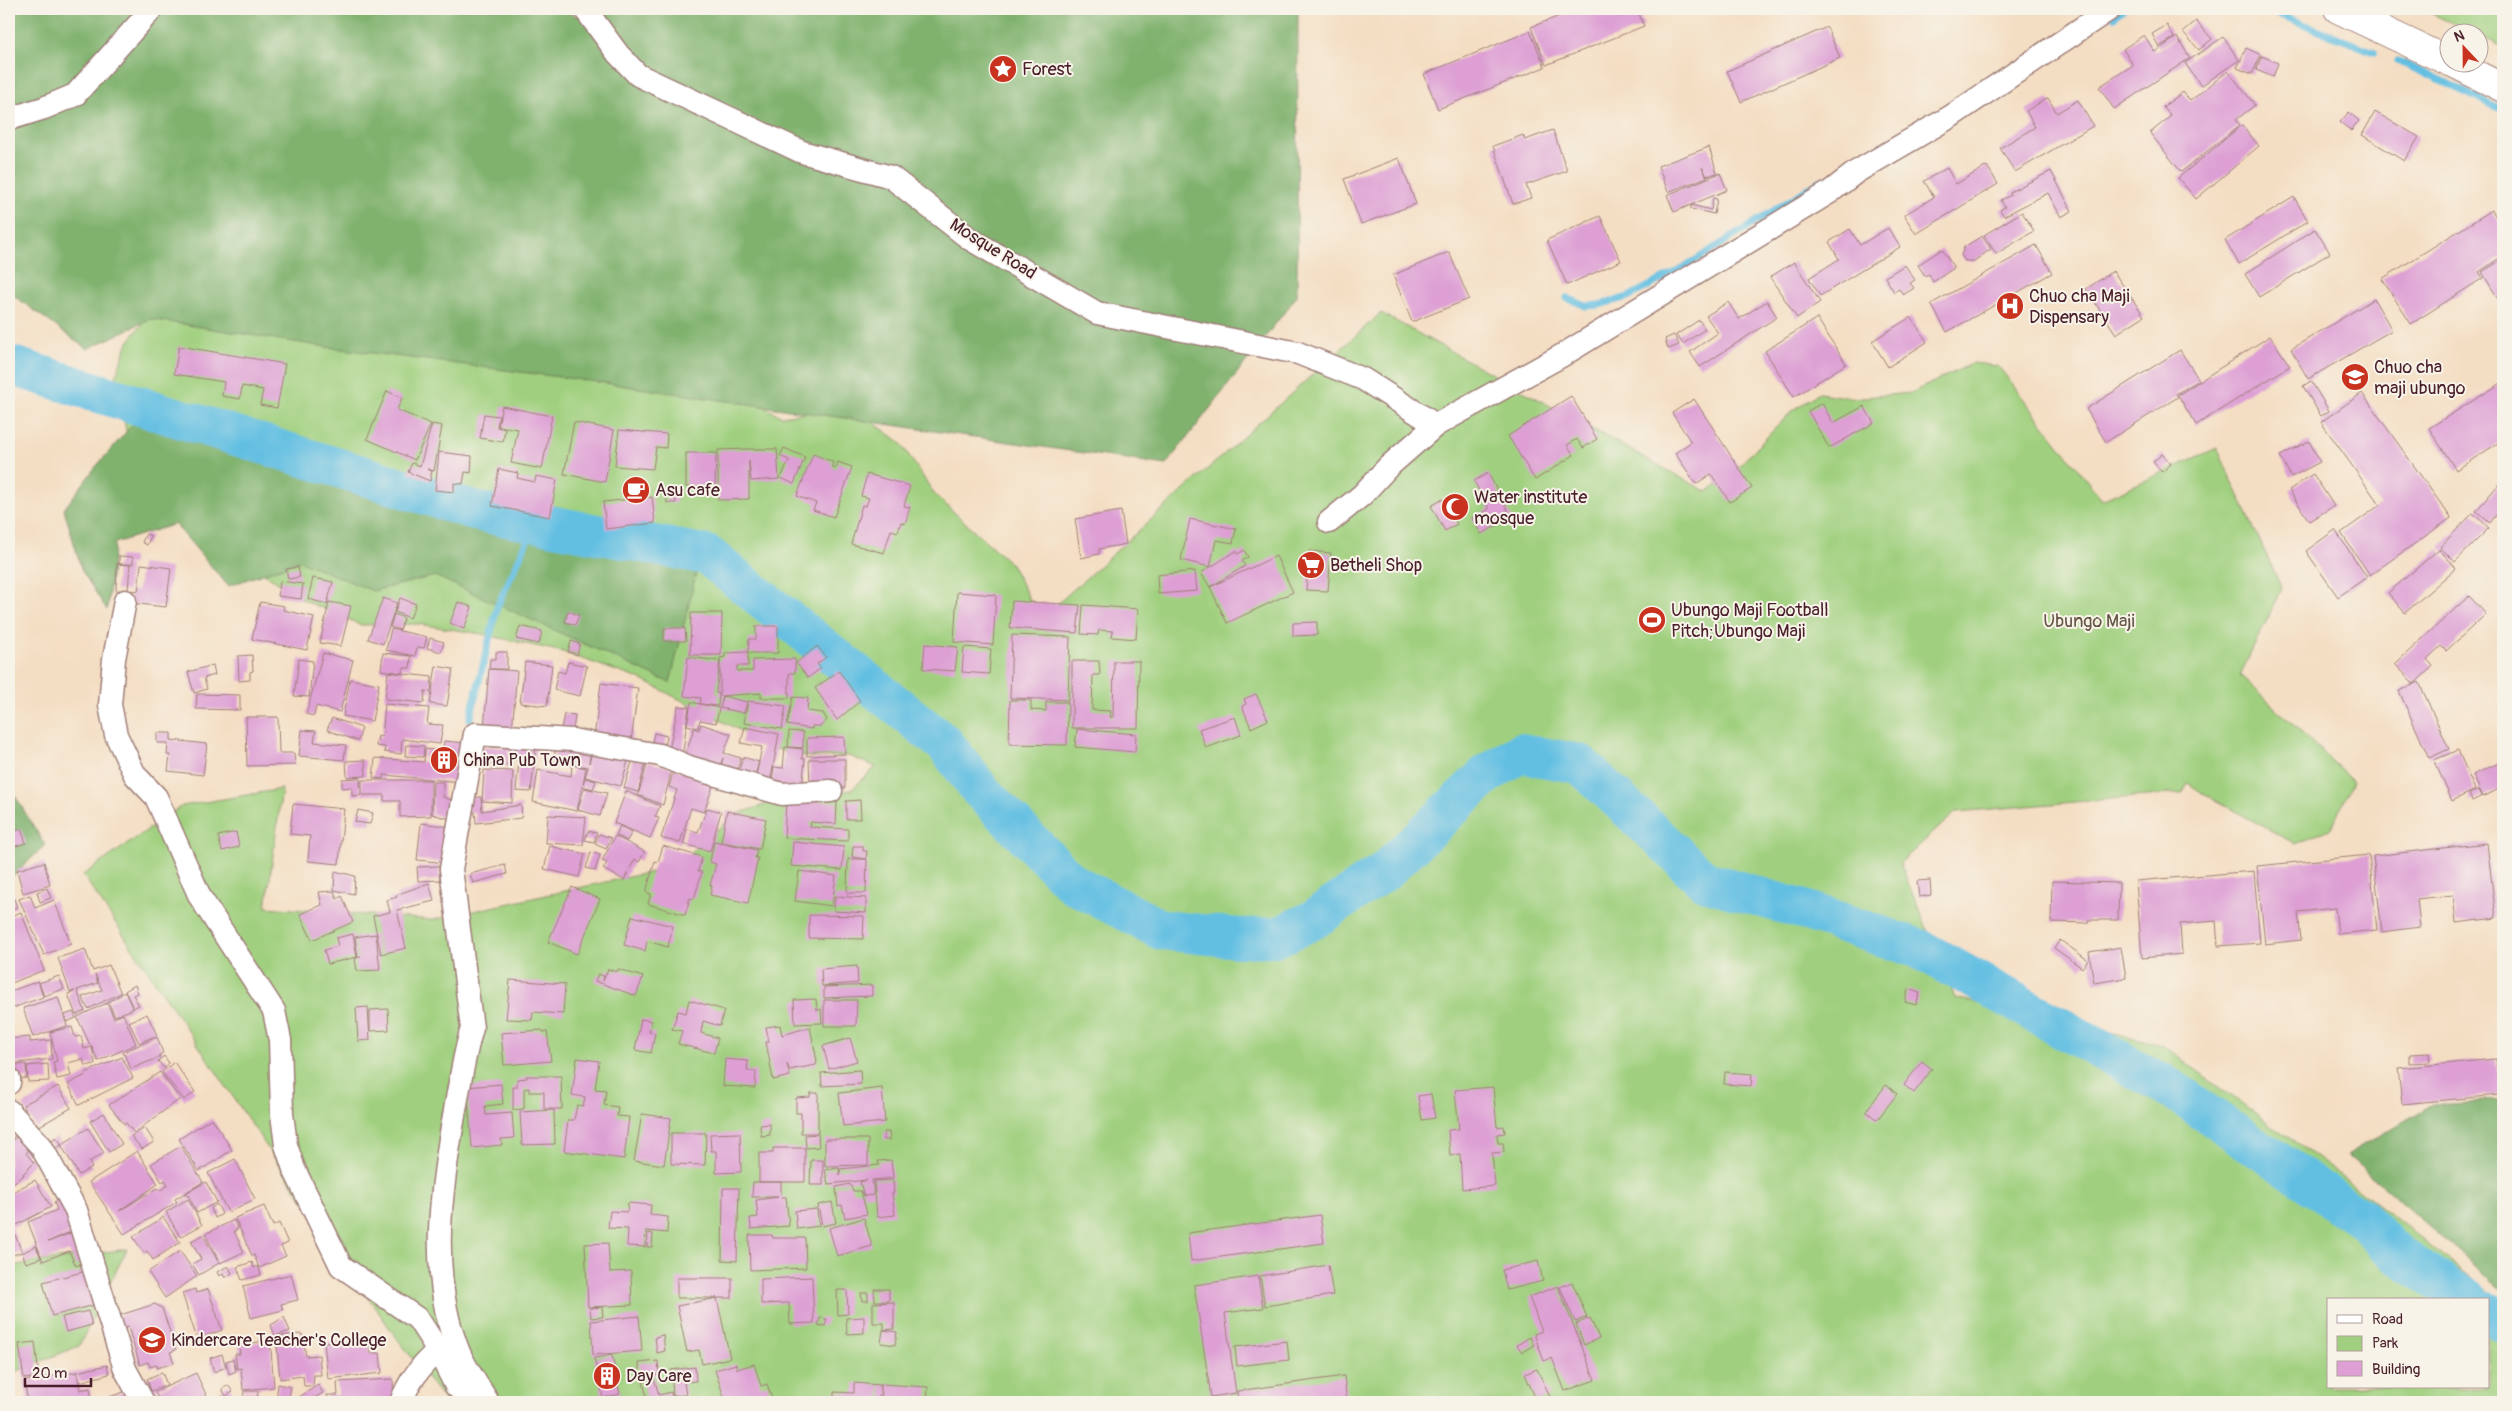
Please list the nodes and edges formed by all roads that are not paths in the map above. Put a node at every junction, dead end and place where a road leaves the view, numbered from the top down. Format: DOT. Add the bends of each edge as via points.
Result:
graph roads {
  1 [pos="152,9"];
  2 [pos="585,9"];
  3 [pos="2110,9"];
  4 [pos="2338,9"];
  5 [pos="2440,57"];
  6 [pos="2470,72"];
  7 [pos="2503,88"];
  8 [pos="9,119"];
  9 [pos="1436,425"];
  10 [pos="1330,522"];
  11 [pos="125,601"];
  12 [pos="831,791"];
  13 [pos="9,1111"];
  14 [pos="438,1350"];
  15 [pos="144,1402"];
  16 [pos="401,1402"];
  17 [pos="474,1402"];
  18 [pos="488,1402"];
  1 -- 8 [label="street" via="75,95"];
  2 -- 9 [label="street, Mosque Road" via="638,76 802,152 891,177 970,239 1097,313 1298,353 1362,379"];
  3 -- 9 [label="street" via="1950,117 1856,172 1830,192 1584,343"];
  4 -- 5 [label="street"];
  6 -- 7 [label="street"];
  9 -- 10 [label="street"];
  11 -- 14 [label="street" via="114,659 110,705 116,735 135,775 156,797 200,898 274,1011 280,1040 282,1114 286,1145 294,1168 341,1266 418,1319"];
  12 -- 18 [label="street" via="782,794 660,756 572,740 475,734 452,869 472,1028 447,1151 440,1228 447,1307 458,1350"];
  13 -- 15 [label="street" via="42,1146 76,1210 125,1368"];
  14 -- 16 [label="street" via="408,1384"];
  14 -- 17 [label="street" via="456,1386"];
}
